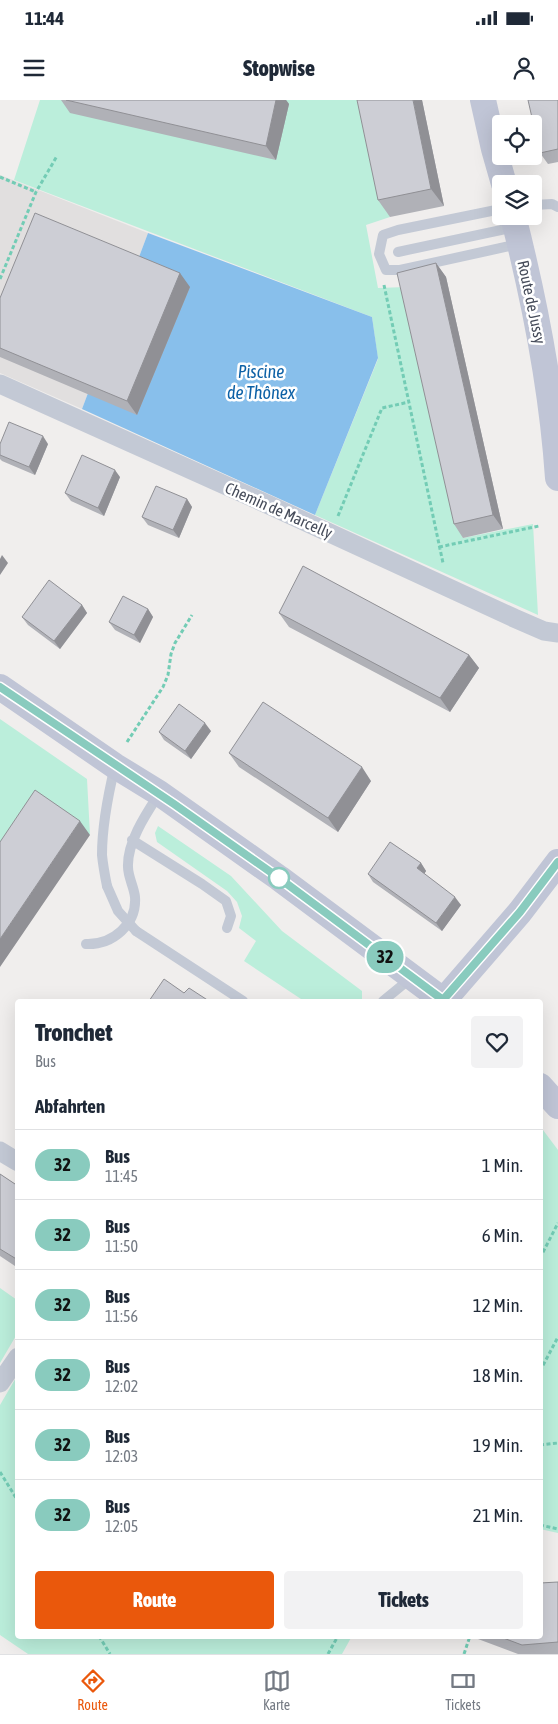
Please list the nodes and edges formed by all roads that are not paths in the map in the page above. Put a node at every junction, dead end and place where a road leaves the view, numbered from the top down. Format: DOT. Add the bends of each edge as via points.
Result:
graph roads {
  1 [pos="483,100"];
  2 [pos="502,175"];
  3 [pos="542,205"];
  4 [pos="558,208"];
  5 [pos="512,224"];
  6 [pos="508,225"];
  7 [pos="512,225"];
  8 [pos="398,252"];
  9 [pos="0,384"];
  10 [pos="558,478"];
  11 [pos="547,635"];
  12 [pos="0,687"];
  13 [pos="115,766"];
  14 [pos="159,793"];
  15 [pos="132,840"];
  16 [pos="558,862"];
  17 [pos="227,928"];
  18 [pos="86,944"];
  19 [pos="411,977"];
  20 [pos="240,999"];
  21 [pos="385,999"];
  22 [pos="440,999"];
  23 [pos="445,999"];
  24 [pos="543,1089"];
  25 [pos="558,1106"];
  26 [pos="0,1151"];
  27 [pos="15,1160"];
  28 [pos="15,1361"];
  29 [pos="0,1383"];
  1 -- 2 [label="main road"];
  3 -- 4 [label="lane" via="552,204"];
  5 -- 5 [label="lane" via="400,270 386,270 379,254 383,235 398,230"];
  6 -- 8 [label="lane"];
  7 -- 10 [label="main road, Route de Jussy" via="533,299 553,417"];
  9 -- 11 [label="street, Chemin de Marcelly" via="331,533"];
  12 -- 13 [label="main road"];
  13 -- 14 [label="main road"];
  13 -- 20 [label="lane, bridge" via="102,856 107,886 118,911 136,931"];
  14 -- 15 [label="lane"];
  14 -- 19 [label="main road"];
  15 -- 17 [label="lane" via="226,902 231,916"];
  15 -- 18 [label="lane" via="128,867 135,912 126,926 112,938"];
  16 -- 23 [label="main road" via="520,912"];
  19 -- 21 [label="lane"];
  19 -- 22 [label="main road"];
  24 -- 25 [label="main road"];
  26 -- 27 [label="street"];
  28 -- 29 [label="street"];
}
